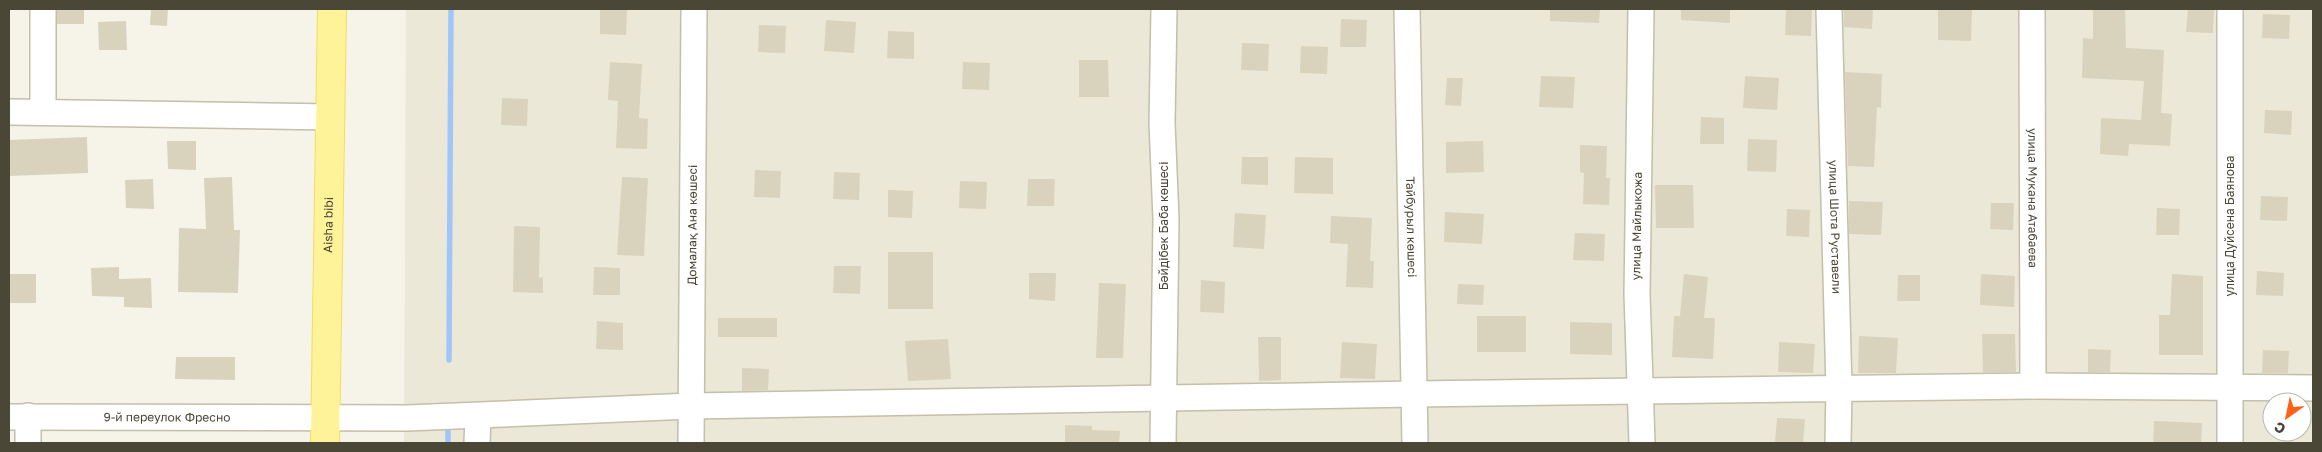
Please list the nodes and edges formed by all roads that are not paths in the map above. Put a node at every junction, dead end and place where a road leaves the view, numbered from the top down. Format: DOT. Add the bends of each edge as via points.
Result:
graph roads {
  1 [pos="43,9"];
  2 [pos="332,9"];
  3 [pos="694,9"];
  4 [pos="1164,9"];
  5 [pos="1407,9"];
  6 [pos="1641,9"];
  7 [pos="1829,9"];
  8 [pos="2032,9"];
  9 [pos="2230,9"];
  10 [pos="9,112"];
  11 [pos="44,112"];
  12 [pos="331,117"];
  13 [pos="2033,386"];
  14 [pos="2230,388"];
  15 [pos="2313,388"];
  16 [pos="1839,389"];
  17 [pos="1642,391"];
  18 [pos="1415,394"];
  19 [pos="1163,398"];
  20 [pos="691,406"];
  21 [pos="471,416"];
  22 [pos="18,417"];
  23 [pos="325,430"];
  24 [pos="28,443"];
  25 [pos="477,443"];
  26 [pos="691,443"];
  27 [pos="1163,443"];
  28 [pos="1415,443"];
  29 [pos="1642,443"];
  30 [pos="1838,443"];
  31 [pos="2230,443"];
  1 -- 11 [label="street"];
  2 -- 12 [label="main road, Aisha bibi"];
  3 -- 20 [label="street, Домалақ Ана көшесі"];
  4 -- 19 [label="street, Бәйдібек Баба көшесі" via="1162,123 1166,219"];
  5 -- 18 [label="street, Тайбурыл көшесі"];
  6 -- 17 [label="street, улица Майлыкожа" via="1636,294"];
  7 -- 16 [label="street, улица Шота Руставели"];
  8 -- 13 [label="street, улица Мукана Атабаева"];
  9 -- 14 [label="street, улица Дуйсена Баянова"];
  10 -- 11 [label="street"];
  11 -- 12 [label="street"];
  12 -- 23 [label="main road, Aisha bibi"];
  13 -- 14 [label="street, 9-й переулок Фресно"];
  13 -- 16 [label="street, 9-й переулок Фресно"];
  14 -- 15 [label="street, 9-й переулок Фресно"];
  14 -- 31 [label="street, улица Дуйсена Баянова"];
  16 -- 17 [label="street, 9-й переулок Фресно"];
  16 -- 30 [label="street, улица Шота Руставели"];
  17 -- 18 [label="street, 9-й переулок Фресно"];
  17 -- 29 [label="street, улица Майлыкожа"];
  18 -- 19 [label="street, 9-й переулок Фресно"];
  18 -- 28 [label="street, Тайбурыл көшесі"];
  19 -- 20 [label="street, 9-й переулок Фресно"];
  19 -- 27 [label="street, Бәйдібек Баба көшесі"];
  20 -- 21 [label="street, 9-й переулок Фресно"];
  20 -- 26 [label="street, Домалақ Ана көшесі"];
  21 -- 23 [label="street, 9-й переулок Фресно" via="408,418"];
  21 -- 25 [label="street"];
  22 -- 23 [label="street, 9-й переулок Фресно"];
  22 -- 24 [label="street"];
}
